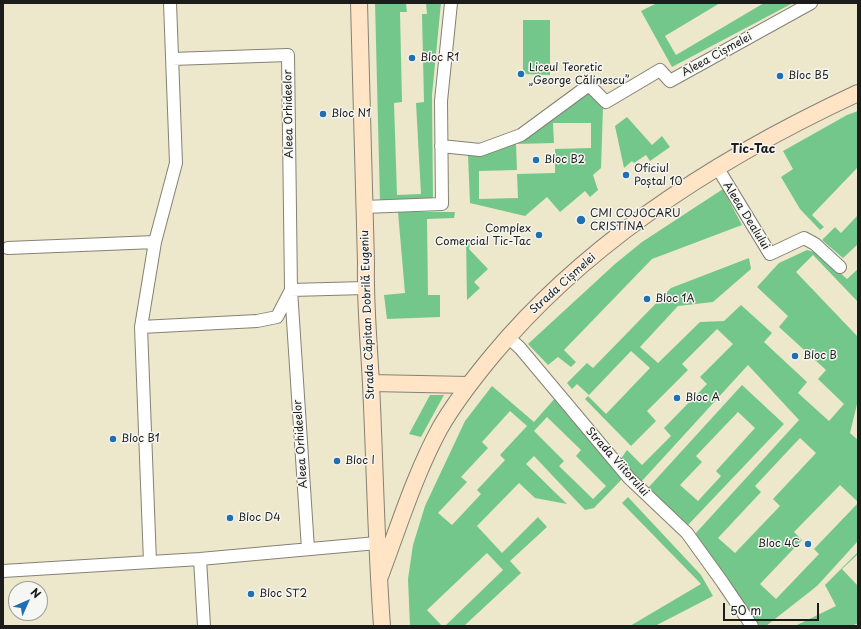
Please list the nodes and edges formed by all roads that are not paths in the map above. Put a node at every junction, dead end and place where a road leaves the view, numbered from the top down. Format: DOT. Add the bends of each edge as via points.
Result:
graph roads {
  1 [pos="170,3"];
  2 [pos="359,3"];
  3 [pos="451,3"];
  4 [pos="811,3"];
  5 [pos="172,59"];
  6 [pos="858,93"];
  7 [pos="440,146"];
  8 [pos="717,167"];
  9 [pos="364,207"];
  10 [pos="155,242"];
  11 [pos="8,248"];
  12 [pos="840,267"];
  13 [pos="365,288"];
  14 [pos="291,290"];
  15 [pos="140,327"];
  16 [pos="508,337"];
  17 [pos="371,383"];
  18 [pos="469,385"];
  19 [pos="377,544"];
  20 [pos="308,549"];
  21 [pos="200,559"];
  22 [pos="150,562"];
  23 [pos="3,571"];
  24 [pos="379,579"];
  25 [pos="204,626"];
  26 [pos="382,626"];
  27 [pos="752,626"];
  1 -- 5 [label="street"];
  2 -- 9 [label="street, Strada Căpitan Dobrilă Eugeniu"];
  3 -- 7 [label="street" via="441,101"];
  4 -- 7 [label="street, Aleea Cișmelei" via="670,81 660,70 606,102 589,85 521,135 480,150"];
  5 -- 10 [label="street" via="176,162"];
  5 -- 14 [label="street, Aleea Orhideelor" via="288,54"];
  6 -- 8 [label="street, Strada Cișmelei" via="825,108"];
  7 -- 9 [label="street" via="442,204"];
  8 -- 12 [label="street, Aleea Dealului" via="770,254 804,238 815,244"];
  8 -- 16 [label="street, Strada Cișmelei" via="631,226 541,302"];
  9 -- 13 [label="street, Strada Căpitan Dobrilă Eugeniu"];
  10 -- 11 [label="street"];
  10 -- 15 [label="street"];
  13 -- 14 [label="street"];
  13 -- 17 [label="street, Strada Căpitan Dobrilă Eugeniu"];
  14 -- 15 [label="street, Aleea Orhideelor" via="277,317 257,321"];
  14 -- 20 [label="street, Aleea Orhideelor"];
  15 -- 22 [label="street"];
  16 -- 18 [label="street, Strada Cișmelei"];
  16 -- 27 [label="street, Strada Viitorului" via="629,478 687,533"];
  17 -- 18 [label="street"];
  17 -- 19 [label="street, Strada Căpitan Dobrilă Eugeniu"];
  18 -- 24 [label="street, Strada Cișmelei" via="441,428 425,459"];
  19 -- 20 [label="street"];
  19 -- 24 [label="street, Strada Căpitan Dobrilă Eugeniu"];
  20 -- 21 [label="street"];
  21 -- 22 [label="street"];
  21 -- 25 [label="street"];
  22 -- 23 [label="street"];
  24 -- 26 [label="street, Strada Căpitan Dobrilă Eugeniu"];
}
